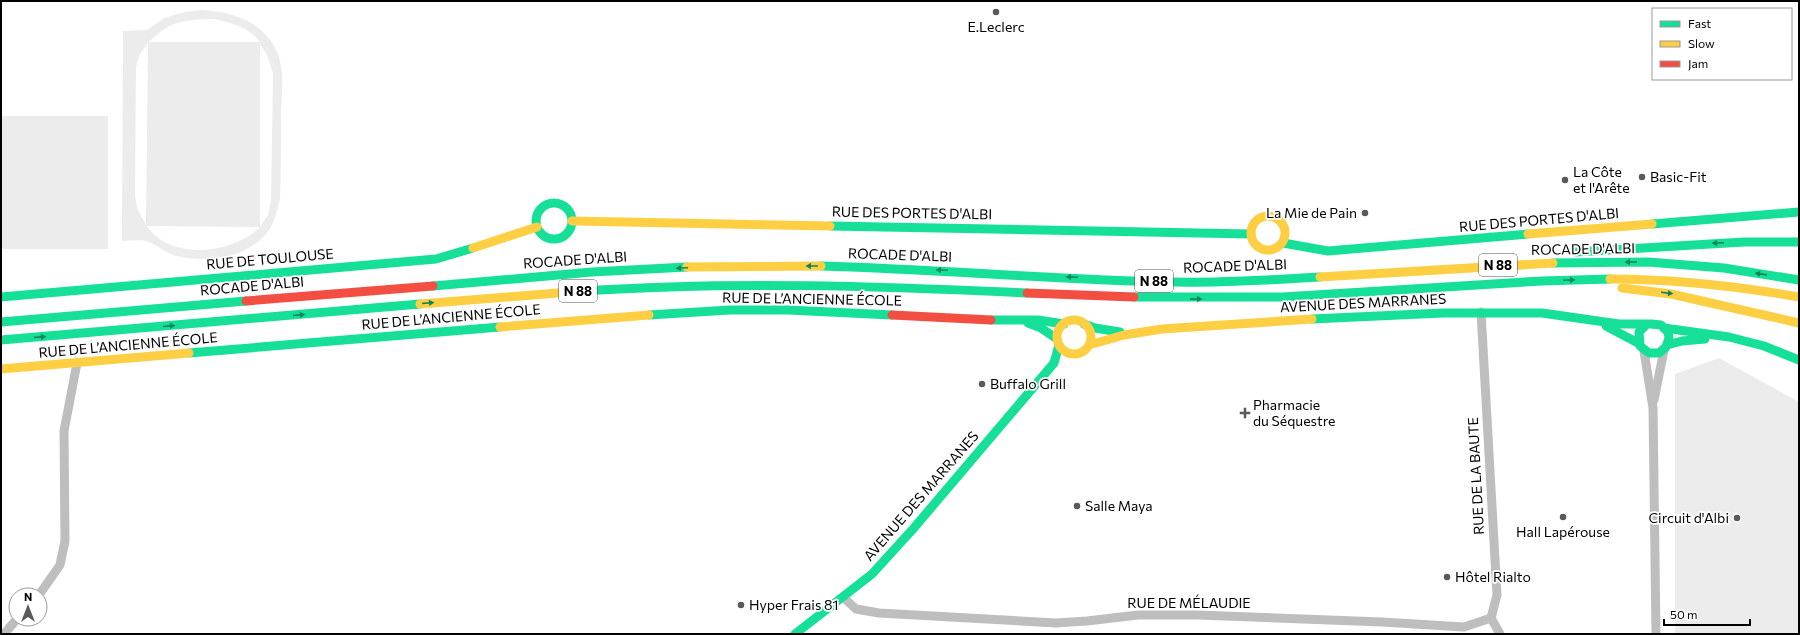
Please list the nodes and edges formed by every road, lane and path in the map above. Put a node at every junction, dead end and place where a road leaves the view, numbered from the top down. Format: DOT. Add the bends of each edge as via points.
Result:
graph roads {
  1 [pos="1799,212"];
  2 [pos="572,221"];
  3 [pos="538,227"];
  4 [pos="1251,234"];
  5 [pos="1799,242"];
  6 [pos="1283,243"];
  7 [pos="1569,252"];
  8 [pos="1537,254"];
  9 [pos="1799,280"];
  10 [pos="1196,282"];
  11 [pos="1474,284"];
  12 [pos="1,297"];
  13 [pos="1799,297"];
  14 [pos="1481,312"];
  15 [pos="1024,321"];
  16 [pos="1,322"];
  17 [pos="1599,322"];
  18 [pos="1799,323"];
  19 [pos="1064,324"];
  20 [pos="1084,324"];
  21 [pos="1647,324"];
  22 [pos="1664,328"];
  23 [pos="1128,333"];
  24 [pos="1729,337"];
  25 [pos="1,340"];
  26 [pos="1058,342"];
  27 [pos="1089,345"];
  28 [pos="1641,347"];
  29 [pos="1665,348"];
  30 [pos="1072,354"];
  31 [pos="1799,360"];
  32 [pos="77,363"];
  33 [pos="1054,363"];
  34 [pos="1,369"];
  35 [pos="1653,408"];
  36 [pos="45,587"];
  37 [pos="843,596"];
  38 [pos="1491,618"];
  39 [pos="795,634"];
  40 [pos="1500,634"];
  41 [pos="1656,634"];
  1 -- 6 [label="main road, RUE DES PORTES D'ALBI" via="1328,251"];
  2 -- 3 [label="main road" via="569,232 558,239 541,234"];
  2 -- 3 [label="main road" via="572,216 566,208 552,204 539,212"];
  2 -- 4 [label="main road, RUE DES PORTES D'ALBI"];
  3 -- 12 [label="main road, RUE DE TOULOUSE" via="436,259"];
  4 -- 6 [label="main road" via="1254,244 1263,250 1274,250"];
  4 -- 6 [label="main road" via="1254,223 1263,217 1273,217 1285,227"];
  5 -- 7 [label="main road, one-way" via="1744,242"];
  8 -- 10 [label="main road"];
  9 -- 10 [label="main road, ROCADE D'ALBI / N 88, one-way" via="1702,266 1652,262 1590,262"];
  10 -- 16 [label="main road, ROCADE D'ALBI / N 88, one-way" via="874,268 739,266 641,269"];
  11 -- 13 [label="main road, N 88, one-way" via="1645,279 1698,282"];
  11 -- 18 [label="main road, one-way" via="1570,289 1621,288 1671,294"];
  25 -- 11 [label="main road, N 88, one-way" via="654,287 837,284 1157,299 1252,298"];
  14 -- 17 [label="main road, AVENUE DES MARRANES" via="1558,314"];
  14 -- 23 [label="main road, AVENUE DES MARRANES" via="1374,315"];
  14 -- 38 [label="street, RUE DE LA BAUTE" via="1497,595"];
  15 -- 19 [label="main road, RUE DE L’ANCIENNE ÉCOLE" via="1038,320"];
  15 -- 26 [label="main road" via="1041,328"];
  15 -- 32 [label="main road, RUE DE L’ANCIENNE ÉCOLE" via="788,310 730,310 567,321"];
  17 -- 21 [label="main road, AVENUE DES MARRANES"];
  17 -- 28 [label="main road, AVENUE DES MARRANES"];
  19 -- 20 [label="main road" via="1074,320"];
  19 -- 26 [label="main road" via="1060,328"];
  20 -- 23 [label="main road, AVENUE DES MARRANES"];
  20 -- 27 [label="main road" via="1090,333"];
  21 -- 22 [label="main road" via="1653,323"];
  21 -- 28 [label="main road" via="1639,332"];
  22 -- 24 [label="main road"];
  22 -- 29 [label="main road" via="1669,336"];
  23 -- 27 [label="main road, AVENUE DES MARRANES"];
  24 -- 29 [label="main road" via="1682,341"];
  24 -- 31 [label="main road" via="1764,346"];
  26 -- 30 [label="main road" via="1062,350"];
  26 -- 33 [label="main road, AVENUE DES MARRANES"];
  27 -- 30 [label="main road" via="1082,352"];
  28 -- 29 [label="main road" via="1654,354"];
  28 -- 35 [label="street"];
  29 -- 35 [label="street"];
  30 -- 33 [label="main road, AVENUE DES MARRANES"];
  32 -- 34 [label="main road, RUE DE L’ANCIENNE ÉCOLE"];
  32 -- 36 [label="street" via="64,431 65,541 60,565"];
  33 -- 37 [label="main road, AVENUE DES MARRANES" via="913,530 872,574"];
  35 -- 41 [label="street"];
  37 -- 38 [label="street, RUE DE MÉLAUDIE" via="856,609 879,613 1056,623 1138,615 1196,615 1464,626"];
  37 -- 39 [label="main road, AVENUE DES MARRANES"];
  38 -- 40 [label="street"];
}
